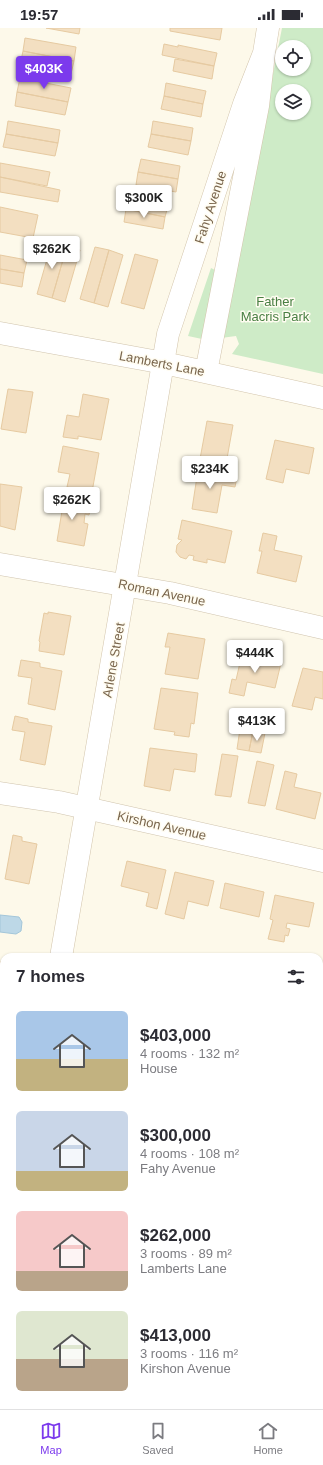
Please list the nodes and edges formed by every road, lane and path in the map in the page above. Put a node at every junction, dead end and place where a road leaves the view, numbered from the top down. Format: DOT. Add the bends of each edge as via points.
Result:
graph roads {
  1 [pos="268,28"];
  2 [pos="264,53"];
  3 [pos="0,333"];
  4 [pos="164,363"];
  5 [pos="206,372"];
  6 [pos="323,398"];
  7 [pos="0,564"];
  8 [pos="126,585"];
  9 [pos="323,628"];
  10 [pos="0,793"];
  11 [pos="87,808"];
  12 [pos="323,861"];
  13 [pos="62,953"];
  1 -- 2 [label="street, Fahy Avenue"];
  2 -- 4 [label="street, Fahy Avenue" via="244,104 168,334"];
  2 -- 5 [label="street, Fahy Avenue" via="258,106"];
  3 -- 4 [label="street, Lamberts Lane"];
  4 -- 5 [label="street, Lamberts Lane"];
  4 -- 8 [label="street, Arlene Street"];
  5 -- 6 [label="street, Lamberts Lane"];
  7 -- 8 [label="street, Roman Avenue"];
  8 -- 9 [label="street, Roman Avenue"];
  8 -- 11 [label="street, Arlene Street"];
  10 -- 11 [label="street, Kirshon Avenue"];
  11 -- 12 [label="street, Kirshon Avenue"];
  11 -- 13 [label="street, Arlene Street"];
}
